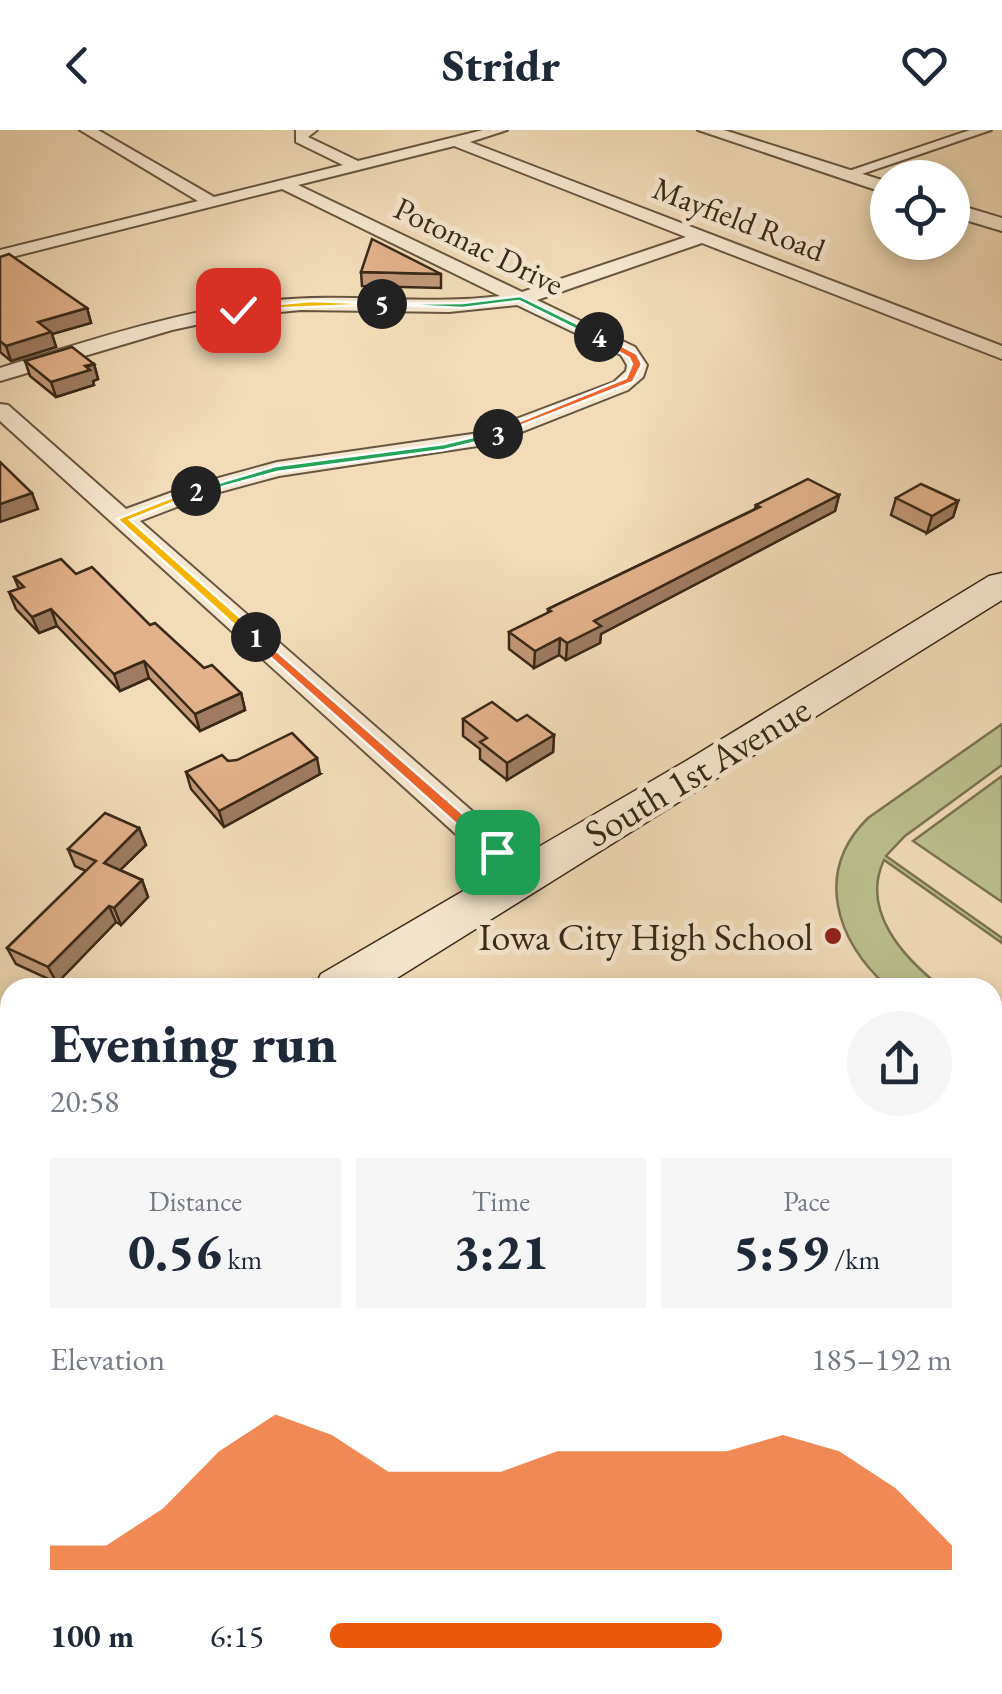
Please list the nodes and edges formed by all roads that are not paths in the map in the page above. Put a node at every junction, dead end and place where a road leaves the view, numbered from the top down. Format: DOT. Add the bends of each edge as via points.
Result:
graph roads {
  1 [pos="87,130"];
  2 [pos="310,130"];
  3 [pos="500,130"];
  4 [pos="707,130"];
  5 [pos="984,130"];
  6 [pos="455,141"];
  7 [pos="357,166"];
  8 [pos="845,175"];
  9 [pos="870,183"];
  10 [pos="283,184"];
  11 [pos="211,202"];
  12 [pos="970,215"];
  13 [pos="1000,224"];
  14 [pos="701,237"];
  15 [pos="0,255"];
  16 [pos="520,299"];
  17 [pos="1002,353"];
  18 [pos="0,375"];
  19 [pos="0,410"];
  20 [pos="122,519"];
  21 [pos="1002,584"];
  22 [pos="524,875"];
  23 [pos="355,978"];
  1 -- 11 [label="street"];
  2 -- 7 [label="street" via="301,139"];
  3 -- 6 [label="street"];
  4 -- 8 [label="street"];
  5 -- 8 [label="street"];
  6 -- 7 [label="street"];
  6 -- 14 [label="street, Mayfield Road"];
  7 -- 10 [label="street"];
  8 -- 9 [label="street"];
  10 -- 11 [label="street"];
  10 -- 16 [label="street, Potomac Drive"];
  11 -- 15 [label="street"];
  12 -- 13 [label="street"];
  14 -- 16 [label="street"];
  14 -- 17 [label="street, Mayfield Road"];
  16 -- 18 [label="street" via="238,310"];
  16 -- 20 [label="street, Potomac Drive" via="628,351 636,373 622,386 483,438 276,469"];
  19 -- 20 [label="street"];
  20 -- 22 [label="street"];
  21 -- 22 [label="main road, South 1st Avenue"];
  22 -- 23 [label="main road, South 1st Avenue"];
}
